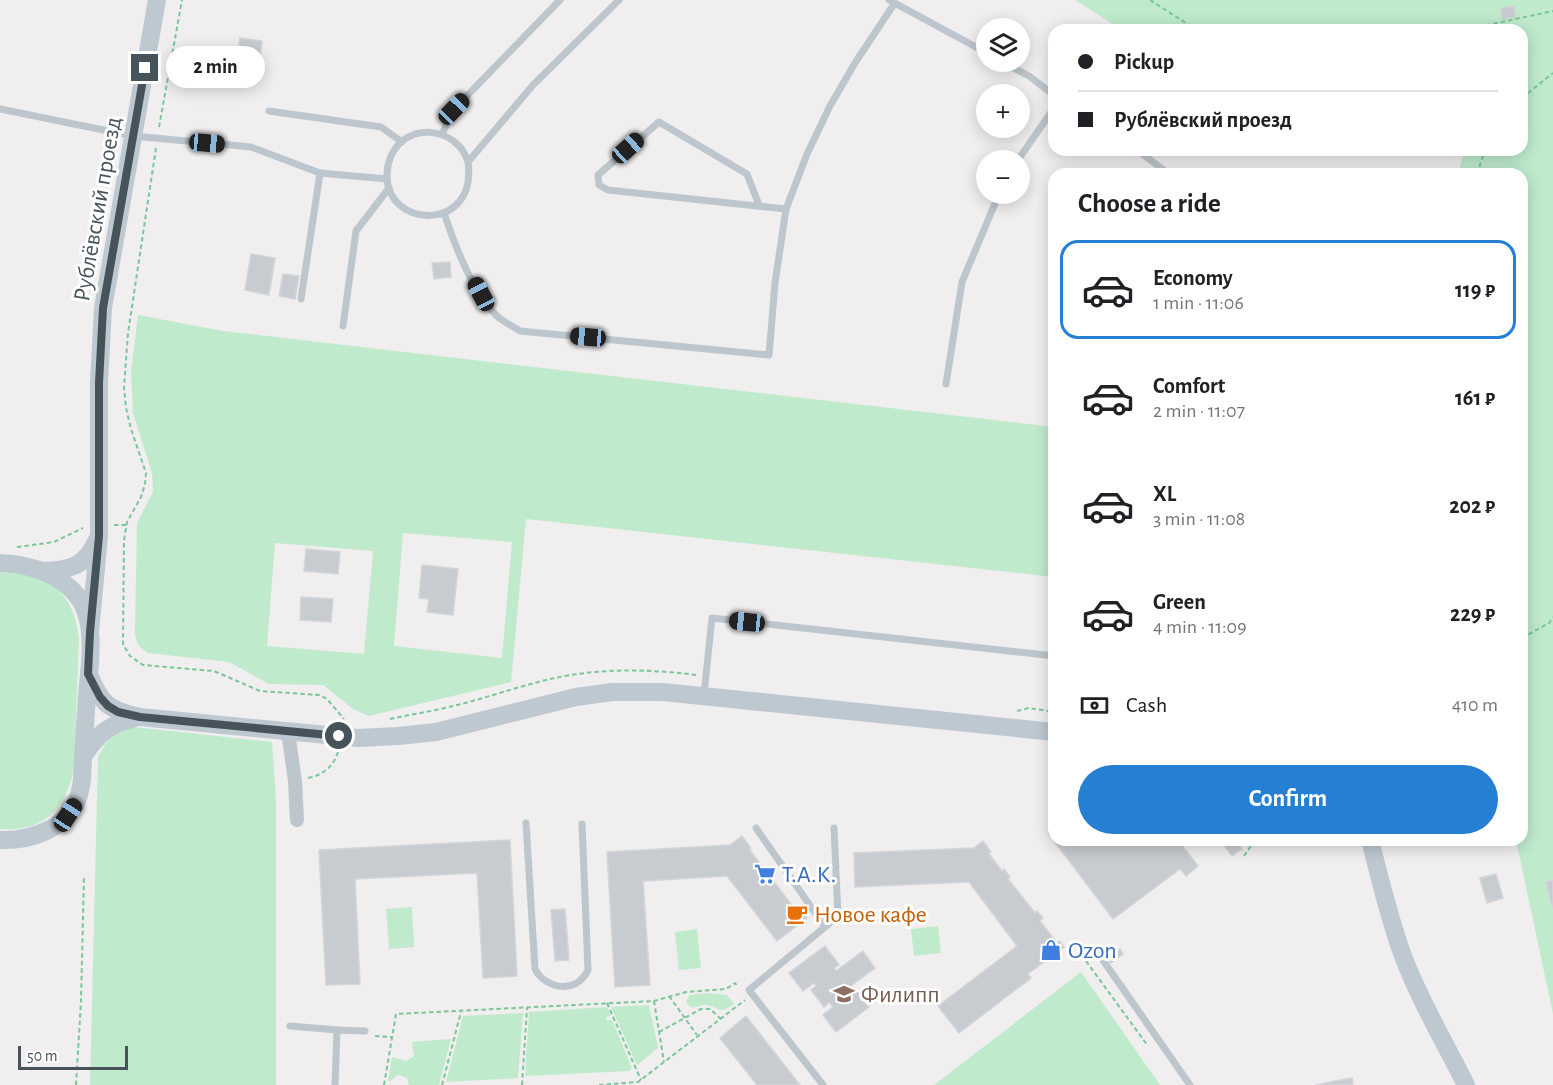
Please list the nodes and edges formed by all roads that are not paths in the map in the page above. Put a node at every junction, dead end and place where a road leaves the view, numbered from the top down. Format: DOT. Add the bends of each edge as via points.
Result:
graph roads {
  1 [pos="157,0"];
  2 [pos="560,0"];
  3 [pos="619,0"];
  4 [pos="892,2"];
  5 [pos="976,47"];
  6 [pos="1021,72"];
  7 [pos="1048,90"];
  8 [pos="0,109"];
  9 [pos="269,111"];
  10 [pos="1048,117"];
  11 [pos="442,134"];
  12 [pos="134,136"];
  13 [pos="402,141"];
  14 [pos="1025,150"];
  15 [pos="1145,156"];
  16 [pos="468,162"];
  17 [pos="1161,168"];
  18 [pos="320,173"];
  19 [pos="387,179"];
  20 [pos="389,188"];
  21 [pos="995,204"];
  22 [pos="759,205"];
  23 [pos="786,209"];
  24 [pos="444,213"];
  25 [pos="301,299"];
  26 [pos="343,326"];
  27 [pos="946,384"];
  28 [pos="99,530"];
  29 [pos="4,555"];
  30 [pos="41,571"];
  31 [pos="90,632"];
  32 [pos="1048,655"];
  33 [pos="88,674"];
  34 [pos="704,696"];
  35 [pos="140,717"];
  36 [pos="1048,731"];
  37 [pos="288,732"];
  38 [pos="83,756"];
  39 [pos="297,820"];
  40 [pos="526,823"];
  41 [pos="582,824"];
  42 [pos="756,828"];
  43 [pos="834,828"];
  44 [pos="0,840"];
  45 [pos="1372,846"];
  46 [pos="825,927"];
  47 [pos="1098,953"];
  48 [pos="290,1026"];
  49 [pos="337,1030"];
  50 [pos="365,1031"];
  51 [pos="335,1085"];
  52 [pos="823,1085"];
  53 [pos="1190,1085"];
  54 [pos="1467,1085"];
  1 -- 12 [label="street, Рублёвский проезд"];
  2 -- 11 [label="lane" via="454,109"];
  3 -- 16 [label="lane" via="533,85"];
  4 -- 5 [label="lane"];
  4 -- 23 [label="lane" via="830,106"];
  6 -- 7 [label="lane"];
  8 -- 12 [label="lane"];
  9 -- 13 [label="lane" via="381,127"];
  10 -- 14 [label="lane"];
  11 -- 13 [label="lane" via="428,132"];
  11 -- 16 [label="lane" via="461,147"];
  12 -- 18 [label="lane" via="252,147"];
  12 -- 28 [label="street, Рублёвский проезд" via="103,308"];
  13 -- 19 [label="lane" via="387,166"];
  15 -- 17 [label="lane"];
  16 -- 24 [label="lane" via="468,188 462,199"];
  18 -- 19 [label="lane"];
  18 -- 25 [label="lane"];
  19 -- 20 [label="lane"];
  20 -- 24 [label="lane" via="404,208 414,213"];
  20 -- 26 [label="lane" via="356,231"];
  21 -- 27 [label="lane" via="962,282"];
  22 -- 22 [label="lane" via="609,190 598,185 598,175 659,122 747,174"];
  22 -- 23 [label="lane"];
  23 -- 24 [label="lane" via="769,355 520,331 497,316 481,294 454,244"];
  28 -- 30 [label="street" via="91,554 79,564 63,570"];
  28 -- 31 [label="street, Рублёвский проезд"];
  29 -- 30 [label="street"];
  30 -- 31 [label="street" via="73,591 83,606"];
  31 -- 33 [label="street, Рублёвский проезд"];
  32 -- 34 [label="lane" via="712,618"];
  33 -- 35 [label="street" via="108,706"];
  33 -- 38 [label="street, Рублёвский проезд"];
  34 -- 36 [label="street"];
  34 -- 37 [label="street" via="612,692 530,707 436,732 399,736 358,738 343,729"];
  35 -- 37 [label="street"];
  35 -- 38 [label="street" via="106,729"];
  37 -- 39 [label="street"];
  38 -- 44 [label="street, Рублёвский проезд" via="78,800 68,815 32,838"];
  40 -- 41 [label="lane" via="535,969 544,981 561,987 581,980 588,966"];
  42 -- 46 [label="lane"];
  43 -- 46 [label="lane" via="838,916"];
  45 -- 54 [label="street" via="1404,957"];
  46 -- 52 [label="lane" via="749,990"];
  47 -- 53 [label="lane"];
  48 -- 49 [label="lane"];
  49 -- 50 [label="lane"];
  49 -- 51 [label="lane"];
}
